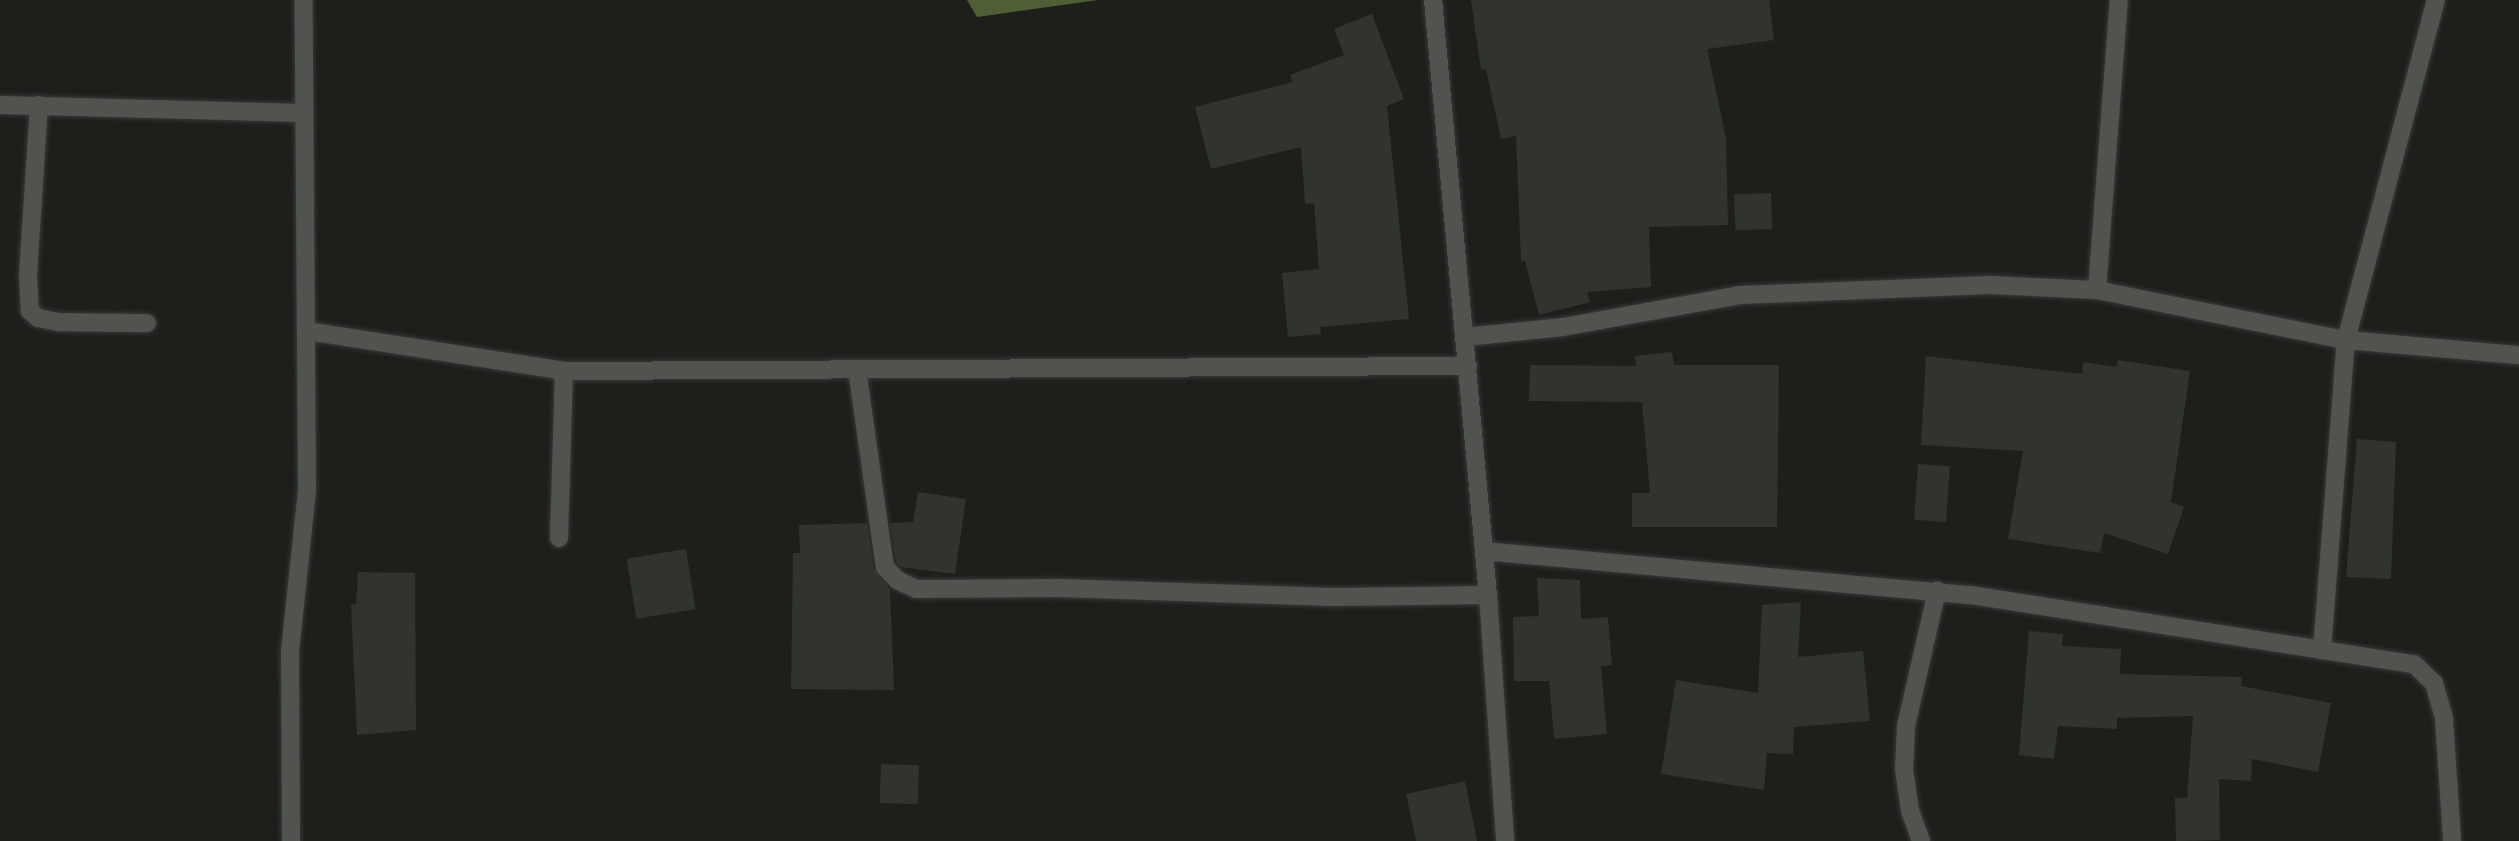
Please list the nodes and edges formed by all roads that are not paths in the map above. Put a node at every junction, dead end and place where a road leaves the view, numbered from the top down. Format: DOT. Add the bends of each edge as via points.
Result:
graph roads {
  1 [pos="304,0"];
  2 [pos="1433,0"];
  3 [pos="2119,0"];
  4 [pos="2436,0"];
  5 [pos="0,105"];
  6 [pos="39,105"];
  7 [pos="303,113"];
  8 [pos="2097,290"];
  9 [pos="147,323"];
  10 [pos="307,331"];
  11 [pos="1465,337"];
  12 [pos="2346,340"];
  13 [pos="2519,355"];
  14 [pos="1468,366"];
  15 [pos="857,369"];
  16 [pos="564,372"];
  17 [pos="559,538"];
  18 [pos="1484,551"];
  19 [pos="1938,591"];
  20 [pos="1488,595"];
  21 [pos="2322,650"];
  22 [pos="291,841"];
  23 [pos="1505,841"];
  24 [pos="1921,841"];
  25 [pos="2452,841"];
  1 -- 7 [label="street"];
  2 -- 11 [label="street"];
  3 -- 8 [label="street"];
  4 -- 12 [label="street"];
  5 -- 6 [label="street"];
  6 -- 7 [label="street"];
  6 -- 9 [label="street" via="27,276 30,311 38,318 59,322"];
  7 -- 10 [label="street"];
  8 -- 11 [label="street" via="1895,286 1741,295 1563,327"];
  8 -- 12 [label="street"];
  10 -- 16 [label="street"];
  10 -- 22 [label="street" via="307,490 290,652"];
  11 -- 14 [label="street"];
  12 -- 13 [label="street"];
  12 -- 21 [label="street"];
  14 -- 15 [label="street"];
  14 -- 18 [label="street"];
  15 -- 16 [label="street"];
  15 -- 20 [label="street" via="885,567 897,580 916,589"];
  16 -- 17 [label="street"];
  18 -- 19 [label="street"];
  18 -- 20 [label="street"];
  19 -- 21 [label="street"];
  19 -- 24 [label="street" via="1906,726 1904,769 1910,811"];
  20 -- 23 [label="street"];
  21 -- 25 [label="street" via="2414,664 2434,683 2450,762"];
}
